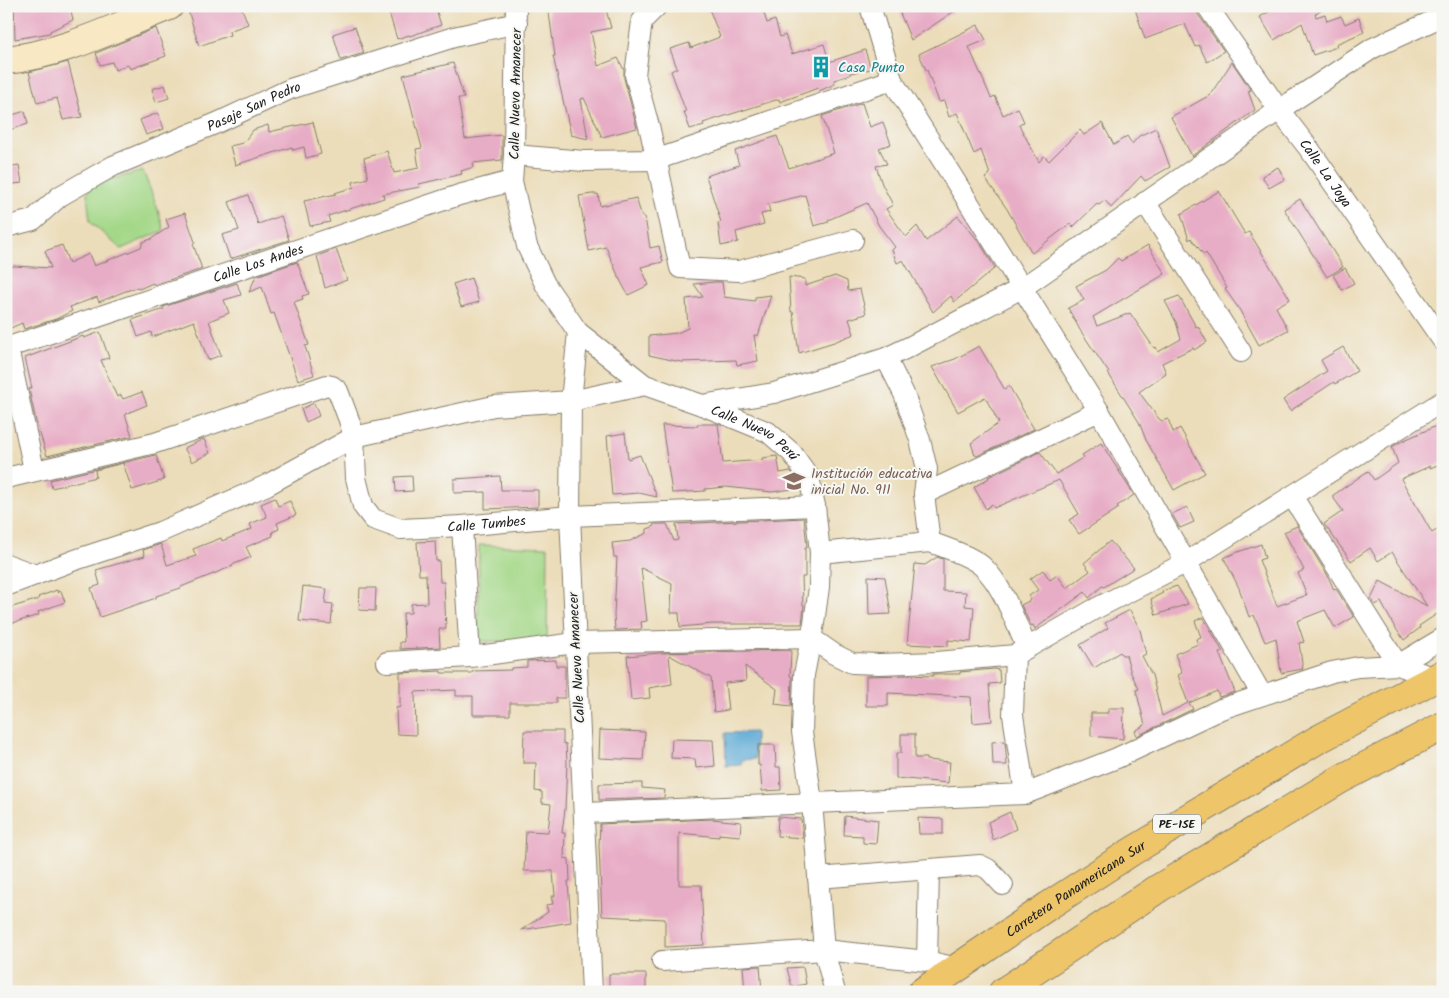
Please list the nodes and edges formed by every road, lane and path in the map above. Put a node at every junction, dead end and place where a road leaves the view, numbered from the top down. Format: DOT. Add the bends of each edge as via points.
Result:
graph roads {
  1 [pos="169,6"];
  2 [pos="657,6"];
  3 [pos="870,6"];
  4 [pos="1207,6"];
  5 [pos="517,15"];
  6 [pos="1443,16"];
  7 [pos="6,60"];
  8 [pos="892,80"];
  9 [pos="1279,110"];
  10 [pos="514,155"];
  11 [pos="655,160"];
  12 [pos="512,181"];
  13 [pos="1145,202"];
  14 [pos="6,227"];
  15 [pos="853,240"];
  16 [pos="1022,288"];
  17 [pos="578,332"];
  18 [pos="1443,341"];
  19 [pos="7,348"];
  20 [pos="1241,352"];
  21 [pos="886,358"];
  22 [pos="645,385"];
  23 [pos="1443,400"];
  24 [pos="571,401"];
  25 [pos="702,405"];
  26 [pos="1098,411"];
  27 [pos="354,437"];
  28 [pos="34,470"];
  29 [pos="6,478"];
  30 [pos="924,494"];
  31 [pos="1292,496"];
  32 [pos="815,506"];
  33 [pos="570,516"];
  34 [pos="462,526"];
  35 [pos="930,542"];
  36 [pos="820,553"];
  37 [pos="1185,563"];
  38 [pos="6,564"];
  39 [pos="36,575"];
  40 [pos="6,586"];
  41 [pos="811,638"];
  42 [pos="1443,638"];
  43 [pos="576,643"];
  44 [pos="1021,651"];
  45 [pos="470,657"];
  46 [pos="387,662"];
  47 [pos="1398,665"];
  48 [pos="1439,676"];
  49 [pos="1262,695"];
  50 [pos="1443,726"];
  51 [pos="1025,794"];
  52 [pos="812,802"];
  53 [pos="584,813"];
  54 [pos="929,870"];
  55 [pos="818,878"];
  56 [pos="1003,885"];
  57 [pos="824,950"];
  58 [pos="662,960"];
  59 [pos="927,961"];
  60 [pos="957,968"];
  61 [pos="592,992"];
  62 [pos="835,992"];
  63 [pos="922,992"];
  64 [pos="1003,992"];
  1 -- 7 [label="street" via="61,49"];
  2 -- 11 [label="street" via="642,21 635,75"];
  3 -- 8 [label="street"];
  4 -- 9 [label="street, Calle La Joya"];
  5 -- 10 [label="street, Calle Nuevo Amanecer"];
  5 -- 14 [label="street, Pasaje San Pedro" via="290,89 113,166 60,196 33,220"];
  6 -- 9 [label="street" via="1372,48"];
  8 -- 11 [label="street"];
  8 -- 16 [label="street"];
  9 -- 13 [label="street"];
  9 -- 18 [label="street, Calle La Joya"];
  10 -- 11 [label="street" via="584,161"];
  10 -- 12 [label="street, Calle Nuevo Amanecer"];
  11 -- 15 [label="street" via="680,268 739,271"];
  12 -- 17 [label="street, Calle Nuevo Perú" via="527,246 545,284"];
  12 -- 19 [label="street, Calle Los Andes" via="459,195"];
  13 -- 16 [label="street"];
  13 -- 20 [label="street"];
  16 -- 21 [label="street"];
  16 -- 26 [label="street"];
  17 -- 22 [label="street, Calle Nuevo Perú"];
  17 -- 24 [label="street, Calle Nuevo Amanecer"];
  19 -- 28 [label="street"];
  21 -- 25 [label="street" via="774,393"];
  21 -- 30 [label="street" via="904,394 920,440 927,469"];
  22 -- 24 [label="street"];
  22 -- 25 [label="street, Calle Nuevo Perú"];
  23 -- 31 [label="street"];
  24 -- 27 [label="street" via="494,406"];
  24 -- 33 [label="street, Calle Nuevo Amanecer"];
  25 -- 32 [label="street, Calle Nuevo Perú" via="768,432 792,453 809,477"];
  26 -- 30 [label="street"];
  26 -- 37 [label="street"];
  27 -- 28 [label="street" via="338,391 327,384 155,443"];
  27 -- 34 [label="street, Calle Tumbes" via="356,478 364,506 373,519 401,529"];
  27 -- 39 [label="street" via="266,485 160,532"];
  28 -- 29 [label="street"];
  30 -- 35 [label="street"];
  31 -- 37 [label="street"];
  31 -- 47 [label="street"];
  32 -- 33 [label="street, Calle Tumbes"];
  32 -- 36 [label="street, Calle Nuevo Perú"];
  33 -- 34 [label="street, Calle Tumbes"];
  33 -- 43 [label="street, Calle Nuevo Amanecer"];
  34 -- 45 [label="street"];
  35 -- 36 [label="street"];
  35 -- 44 [label="street" via="949,548 982,566 998,587"];
  36 -- 41 [label="street, Calle Nuevo Perú" via="819,587"];
  37 -- 44 [label="street"];
  37 -- 49 [label="street"];
  38 -- 39 [label="street"];
  39 -- 40 [label="street"];
  41 -- 43 [label="street"];
  41 -- 44 [label="street" via="852,662 878,664"];
  41 -- 52 [label="street, Calle Nuevo Perú" via="804,675 802,732"];
  42 -- 47 [label="street"];
  43 -- 45 [label="street"];
  43 -- 53 [label="street, Calle Nuevo Amanecer"];
  44 -- 51 [label="street" via="1013,715"];
  45 -- 46 [label="street"];
  47 -- 48 [label="street"];
  47 -- 49 [label="street" via="1345,669"];
  48 -- 60 [label="highway, Carretera Panamericana Sur / PE-1SE" via="1317,740 1131,852"];
  49 -- 51 [label="street" via="1221,709 1117,758"];
  50 -- 64 [label="highway" via="1341,779 1159,888"];
  51 -- 52 [label="street"];
  52 -- 53 [label="street"];
  52 -- 55 [label="street, Calle Nuevo Perú"];
  53 -- 61 [label="street, Calle Nuevo Amanecer"];
  54 -- 55 [label="street"];
  54 -- 56 [label="street" via="980,865"];
  54 -- 59 [label="street"];
  55 -- 57 [label="street, Calle Nuevo Perú"];
  57 -- 58 [label="street"];
  57 -- 59 [label="street"];
  57 -- 62 [label="street, Calle Nuevo Perú"];
  59 -- 60 [label="street"];
  60 -- 63 [label="highway, Carretera Panamericana Sur / PE-1SE"];
}
